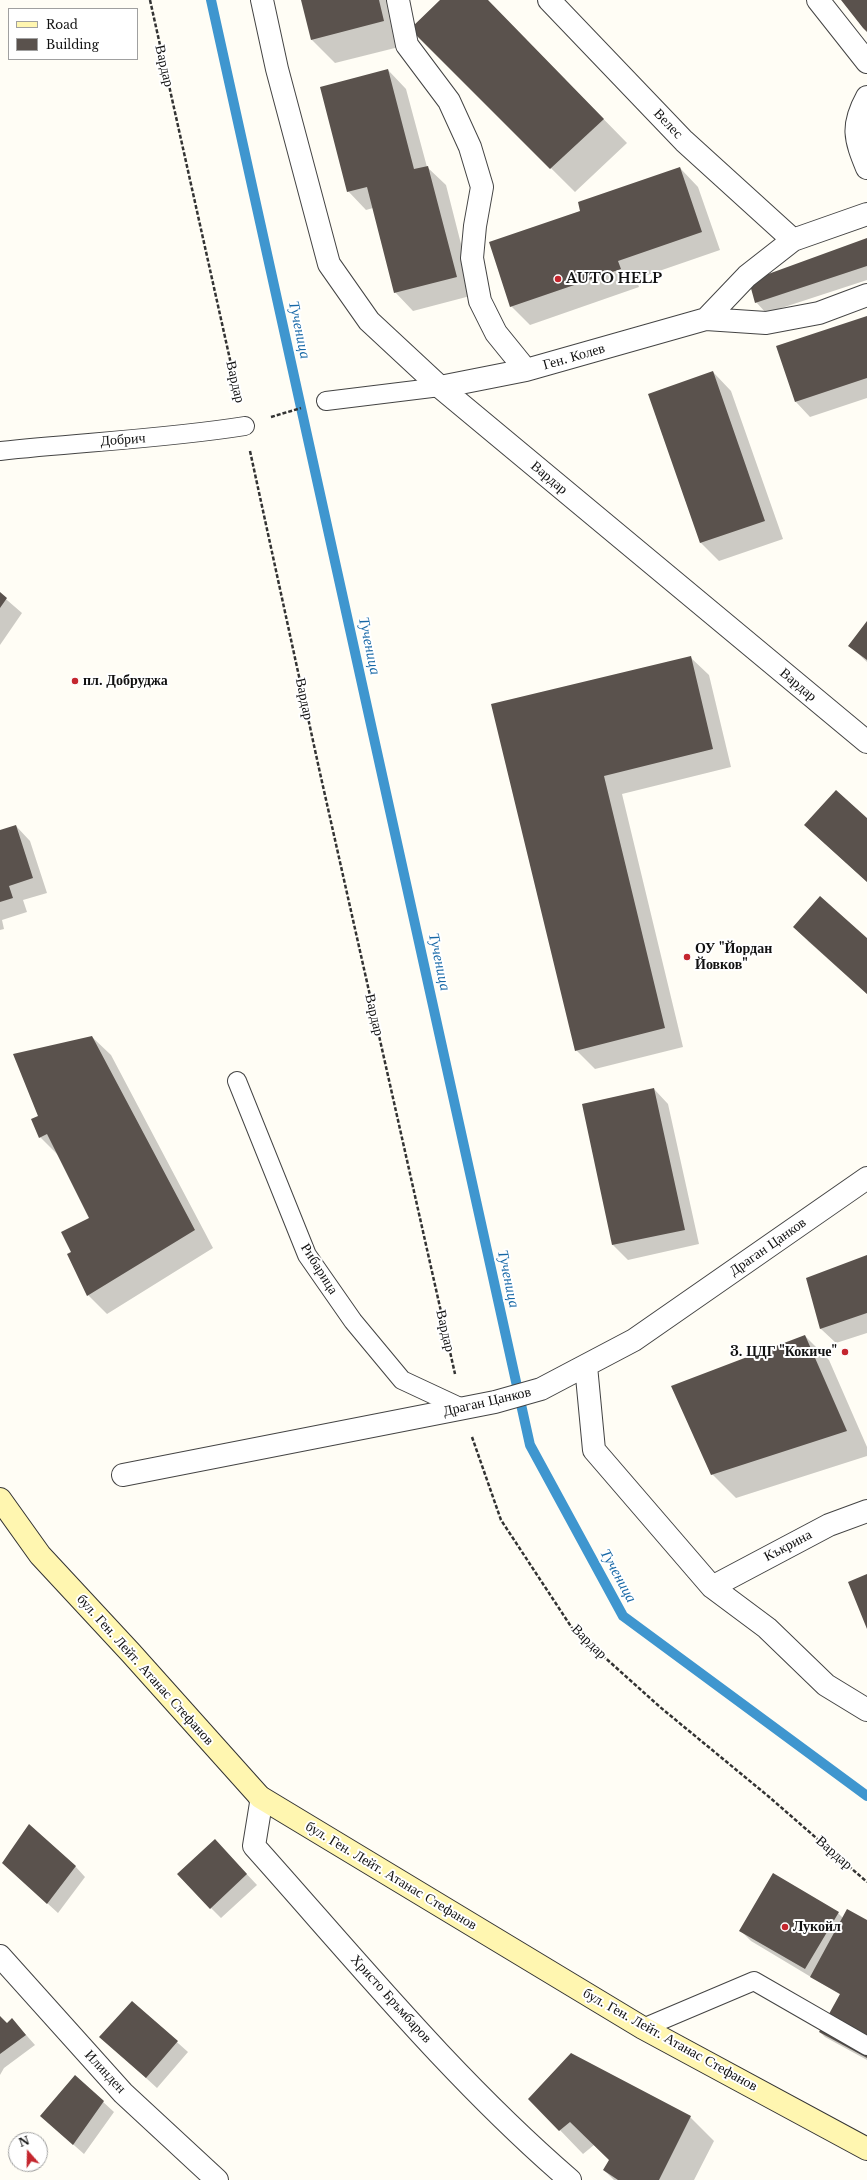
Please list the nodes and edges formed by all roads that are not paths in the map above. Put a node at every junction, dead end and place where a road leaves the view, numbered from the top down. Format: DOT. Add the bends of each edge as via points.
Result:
graph roads {
  1 [pos="262,0"];
  2 [pos="398,0"];
  3 [pos="549,0"];
  4 [pos="818,0"];
  5 [pos="867,62"];
  6 [pos="867,97"];
  7 [pos="867,168"];
  8 [pos="867,214"];
  9 [pos="793,240"];
  10 [pos="867,295"];
  11 [pos="706,319"];
  12 [pos="526,370"];
  13 [pos="440,387"];
  14 [pos="326,401"];
  15 [pos="245,426"];
  16 [pos="0,451"];
  17 [pos="867,742"];
  18 [pos="237,1082"];
  19 [pos="867,1178"];
  20 [pos="586,1366"];
  21 [pos="462,1408"];
  22 [pos="123,1475"];
  23 [pos="0,1498"];
  24 [pos="867,1511"];
  25 [pos="712,1587"];
  26 [pos="867,1710"];
  27 [pos="260,1797"];
  28 [pos="0,1956"];
  29 [pos="643,2028"];
  30 [pos="867,2046"];
  31 [pos="867,2149"];
  32 [pos="217,2180"];
  33 [pos="570,2180"];
  1 -- 13 [label="street, Вардар" via="328,264 369,322"];
  2 -- 12 [label="street" via="407,45 449,101 470,147 482,187 472,258 480,301 496,333"];
  3 -- 9 [label="street, Велес" via="684,141"];
  4 -- 5 [label="street"];
  6 -- 7 [label="street" via="858,114 856,132"];
  8 -- 9 [label="street"];
  9 -- 11 [label="street" via="747,276"];
  10 -- 11 [label="street, Ген. Колев" via="819,313 766,323"];
  11 -- 12 [label="street, Ген. Колев"];
  12 -- 13 [label="street, Ген. Колев"];
  13 -- 14 [label="lane"];
  13 -- 17 [label="street, Вардар"];
  15 -- 16 [label="lane, Добрич" via="185,436 59,444"];
  18 -- 21 [label="lane, Рибарица" via="307,1255 353,1321 402,1380"];
  19 -- 20 [label="street, Драган Цанков" via="634,1340"];
  20 -- 21 [label="street, Драган Цанков" via="541,1389 497,1402"];
  20 -- 25 [label="street" via="594,1450"];
  21 -- 22 [label="street, Драган Цанков"];
  23 -- 27 [label="main road, бул. Ген. Лейт. Атанас Стефанов" via="40,1555"];
  24 -- 25 [label="street, Къкрина" via="829,1525"];
  25 -- 26 [label="street" via="768,1628 826,1685"];
  27 -- 29 [label="main road, бул. Ген. Лейт. Атанас Стефанов"];
  27 -- 33 [label="street, Христо Бръмбаров" via="254,1846 468,2085 529,2145"];
  28 -- 32 [label="street, Илинден" via="123,2093"];
  29 -- 30 [label="lane" via="754,1981"];
  29 -- 31 [label="main road, бул. Ген. Лейт. Атанас Стефанов"];
}
